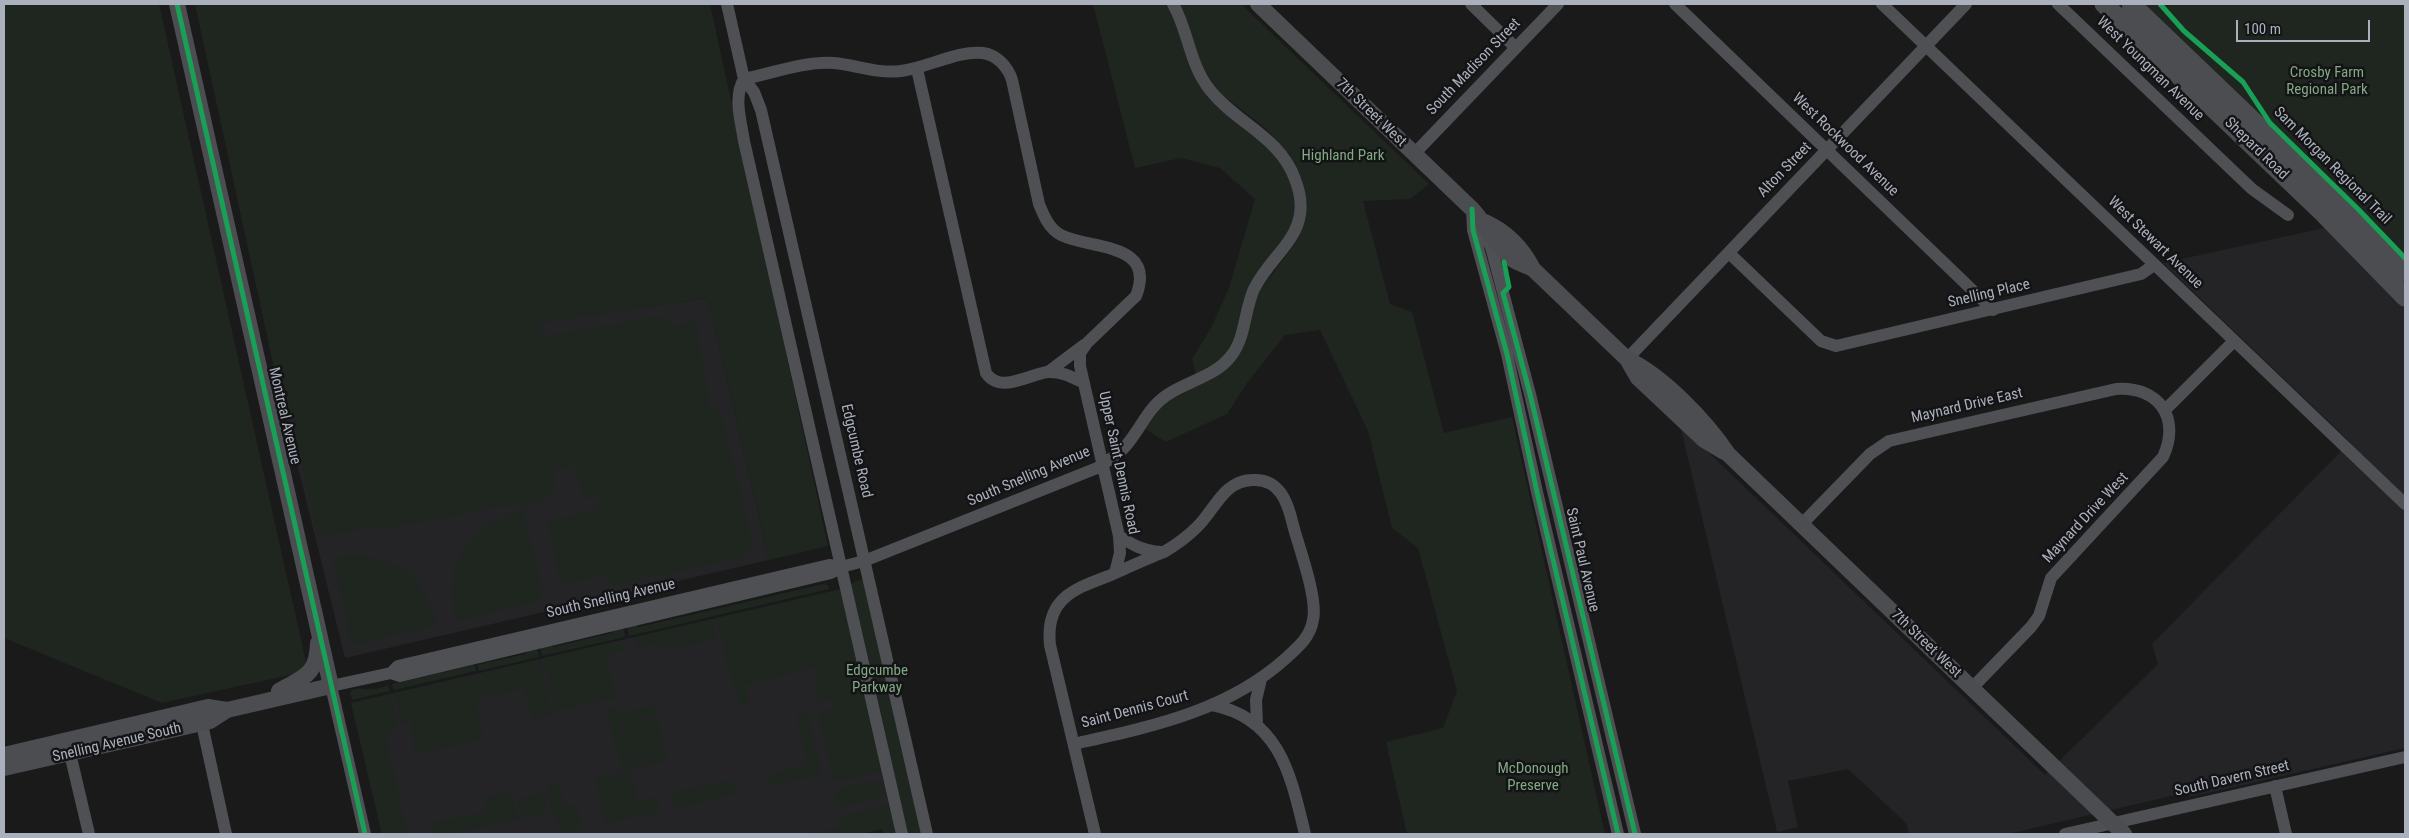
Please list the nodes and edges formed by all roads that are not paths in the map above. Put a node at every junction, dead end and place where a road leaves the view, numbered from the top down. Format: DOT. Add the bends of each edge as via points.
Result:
graph roads {
  1 [pos="178,4"];
  2 [pos="727,4"];
  3 [pos="1173,4"];
  4 [pos="1258,4"];
  5 [pos="1471,4"];
  6 [pos="1558,4"];
  7 [pos="1675,4"];
  8 [pos="1882,4"];
  9 [pos="1966,4"];
  10 [pos="2058,4"];
  11 [pos="2104,4"];
  12 [pos="2131,4"];
  13 [pos="1926,46"];
  14 [pos="1515,47"];
  15 [pos="918,69"];
  16 [pos="744,79"];
  17 [pos="1827,150"];
  18 [pos="1414,154"];
  19 [pos="1472,209"];
  20 [pos="2288,215"];
  21 [pos="1729,253"];
  22 [pos="2154,265"];
  23 [pos="2405,272"];
  24 [pos="2405,297"];
  25 [pos="1993,310"];
  26 [pos="2234,341"];
  27 [pos="1087,343"];
  28 [pos="1627,359"];
  29 [pos="1048,372"];
  30 [pos="1084,383"];
  31 [pos="2165,410"];
  32 [pos="1103,464"];
  33 [pos="2405,504"];
  34 [pos="1801,526"];
  35 [pos="1119,536"];
  36 [pos="1164,552"];
  37 [pos="864,561"];
  38 [pos="840,567"];
  39 [pos="1114,573"];
  40 [pos="312,598"];
  41 [pos="1262,679"];
  42 [pos="331,686"];
  43 [pos="1972,688"];
  44 [pos="263,702"];
  45 [pos="1212,705"];
  46 [pos="200,717"];
  47 [pos="1257,725"];
  48 [pos="1074,744"];
  49 [pos="68,747"];
  50 [pos="4,755"];
  51 [pos="2405,759"];
  52 [pos="4,768"];
  53 [pos="2275,786"];
  54 [pos="2112,822"];
  55 [pos="89,834"];
  56 [pos="226,834"];
  57 [pos="365,834"];
  58 [pos="902,834"];
  59 [pos="927,834"];
  60 [pos="1095,834"];
  61 [pos="1305,834"];
  62 [pos="1618,834"];
  63 [pos="1635,834"];
  64 [pos="2065,834"];
  65 [pos="2124,834"];
  66 [pos="2286,834"];
  1 -- 40 [label="main road, Montreal Avenue"];
  2 -- 16 [label="street, Edgcumbe Road"];
  3 -- 32 [label="street, South Snelling Avenue" via="1192,60 1204,82 1218,99 1269,141 1291,170 1298,189 1299,217 1289,243 1254,289 1239,341 1231,356 1214,372 1184,385 1158,402 1124,447"];
  4 -- 18 [label="main road, 7th Street West"];
  5 -- 14 [label="street"];
  6 -- 14 [label="street, South Madison Street"];
  7 -- 17 [label="street, West Rockwood Avenue"];
  8 -- 13 [label="street, West Stewart Avenue"];
  9 -- 13 [label="street, Alton Street"];
  10 -- 20 [label="street, West Youngman Avenue" via="2252,189"];
  11 -- 24 [label="highway, Shepard Road" via="2325,215"];
  12 -- 23 [label="highway, Shepard Road" via="2331,196"];
  13 -- 17 [label="street, Alton Street"];
  13 -- 22 [label="street, West Stewart Avenue"];
  14 -- 18 [label="street, South Madison Street"];
  15 -- 16 [label="street" via="898,72 823,63"];
  15 -- 27 [label="street" via="968,53 984,53 1000,62 1012,80 1038,204 1044,218 1060,235 1119,250 1133,259 1140,277 1136,296"];
  15 -- 29 [label="street, Upper Saint Dennis Road" via="983,368 999,383"];
  16 -- 37 [label="street, Edgcumbe Road" via="754,92 761,110"];
  16 -- 38 [label="street, Edgcumbe Road" via="738,88 744,141"];
  17 -- 21 [label="street, Alton Street"];
  17 -- 25 [label="street, West Rockwood Avenue"];
  18 -- 19 [label="main road, 7th Street West"];
  19 -- 28 [label="main road, 7th Street West" via="1485,222 1494,240 1515,261 1534,269"];
  19 -- 62 [label="street, Saint Paul Avenue" via="1473,230 1507,354"];
  19 -- 63 [label="street, Saint Paul Avenue" via="1491,248 1530,394"];
  21 -- 25 [label="street, Snelling Place" via="1828,345 1836,346"];
  21 -- 28 [label="street, Alton Street"];
  22 -- 25 [label="street, Snelling Place" via="2141,274"];
  22 -- 26 [label="street, West Stewart Avenue"];
  26 -- 31 [label="street"];
  26 -- 33 [label="street, West Stewart Avenue"];
  27 -- 29 [label="street"];
  27 -- 30 [label="street" via="1080,352"];
  28 -- 34 [label="main road, 7th Street West" via="1645,367 1712,430 1728,454"];
  29 -- 30 [label="street, Upper Saint Dennis Road" via="1062,373"];
  30 -- 32 [label="street, Upper Saint Dennis Road"];
  31 -- 34 [label="street, Maynard Drive East" via="2144,392 2116,389 1900,437 1870,454"];
  31 -- 43 [label="street, Maynard Drive West" via="2170,438 2158,465 2051,578 2039,616 2032,627"];
  32 -- 35 [label="street, Upper Saint Dennis Road"];
  32 -- 37 [label="street, South Snelling Avenue" via="1088,473"];
  34 -- 43 [label="main road, 7th Street West"];
  35 -- 36 [label="street" via="1146,551"];
  35 -- 39 [label="street, Upper Saint Dennis Road" via="1120,553"];
  36 -- 39 [label="street, Saint Dennis Court"];
  36 -- 41 [label="street, Saint Dennis Court" via="1198,527 1226,489 1234,485 1261,480 1282,494 1289,508 1313,602 1314,619 1301,645"];
  37 -- 38 [label="street, South Snelling Avenue"];
  37 -- 59 [label="street, Edgcumbe Road"];
  38 -- 42 [label="street, South Snelling Avenue" via="831,573 400,676 391,673"];
  38 -- 58 [label="street, Edgcumbe Road"];
  39 -- 48 [label="street" via="1079,587 1064,597 1050,622 1050,644"];
  40 -- 42 [label="main road, Montreal Avenue"];
  40 -- 44 [label="main road" via="318,644 312,669 303,679"];
  41 -- 45 [label="street, Saint Dennis Court"];
  41 -- 47 [label="street" via="1256,700"];
  42 -- 44 [label="main road, Snelling Avenue South"];
  42 -- 57 [label="street, Montreal Avenue"];
  43 -- 54 [label="main road, 7th Street West"];
  44 -- 46 [label="main road, Snelling Avenue South" via="227,710 210,721"];
  45 -- 47 [label="street" via="1233,708"];
  45 -- 48 [label="street, Saint Dennis Court" via="1151,726"];
  46 -- 49 [label="main road, Snelling Avenue South"];
  46 -- 56 [label="street"];
  47 -- 61 [label="street" via="1274,744 1289,770"];
  48 -- 60 [label="street"];
  49 -- 50 [label="main road, Snelling Avenue South"];
  49 -- 52 [label="main road, Snelling Avenue South"];
  49 -- 55 [label="street"];
  51 -- 53 [label="street, South Davern Street"];
  53 -- 54 [label="street, South Davern Street"];
  53 -- 66 [label="street"];
  54 -- 64 [label="street, South Davern Street"];
  54 -- 65 [label="main road, 7th Street West"];
}
